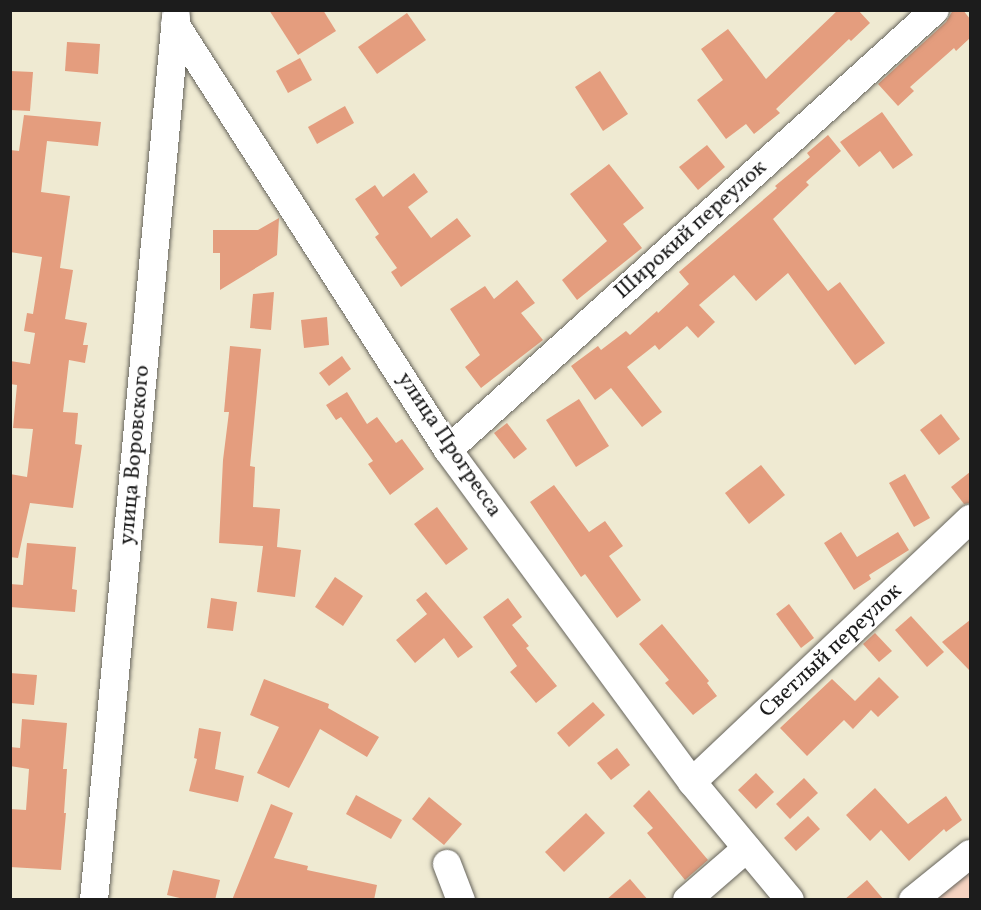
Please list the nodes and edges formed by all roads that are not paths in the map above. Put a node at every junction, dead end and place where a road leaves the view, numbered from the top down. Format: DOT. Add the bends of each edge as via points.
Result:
graph roads {
  1 [pos="935,10"];
  2 [pos="176,17"];
  3 [pos="448,450"];
  4 [pos="970,519"];
  5 [pos="692,782"];
  6 [pos="747,848"];
  7 [pos="970,854"];
  8 [pos="447,864"];
  9 [pos="94,900"];
  10 [pos="461,900"];
  11 [pos="687,900"];
  12 [pos="790,900"];
  13 [pos="913,900"];
  1 -- 3 [label="street, Широкий переулок"];
  2 -- 3 [label="street, улица Прогресса"];
  2 -- 9 [label="street, улица Воровского"];
  3 -- 5 [label="street, улица Прогресса"];
  4 -- 5 [label="street, Светлый переулок"];
  5 -- 6 [label="street, улица Прогресса"];
  6 -- 11 [label="street"];
  6 -- 12 [label="street, улица Прогресса"];
  7 -- 13 [label="street"];
  8 -- 10 [label="street"];
}
